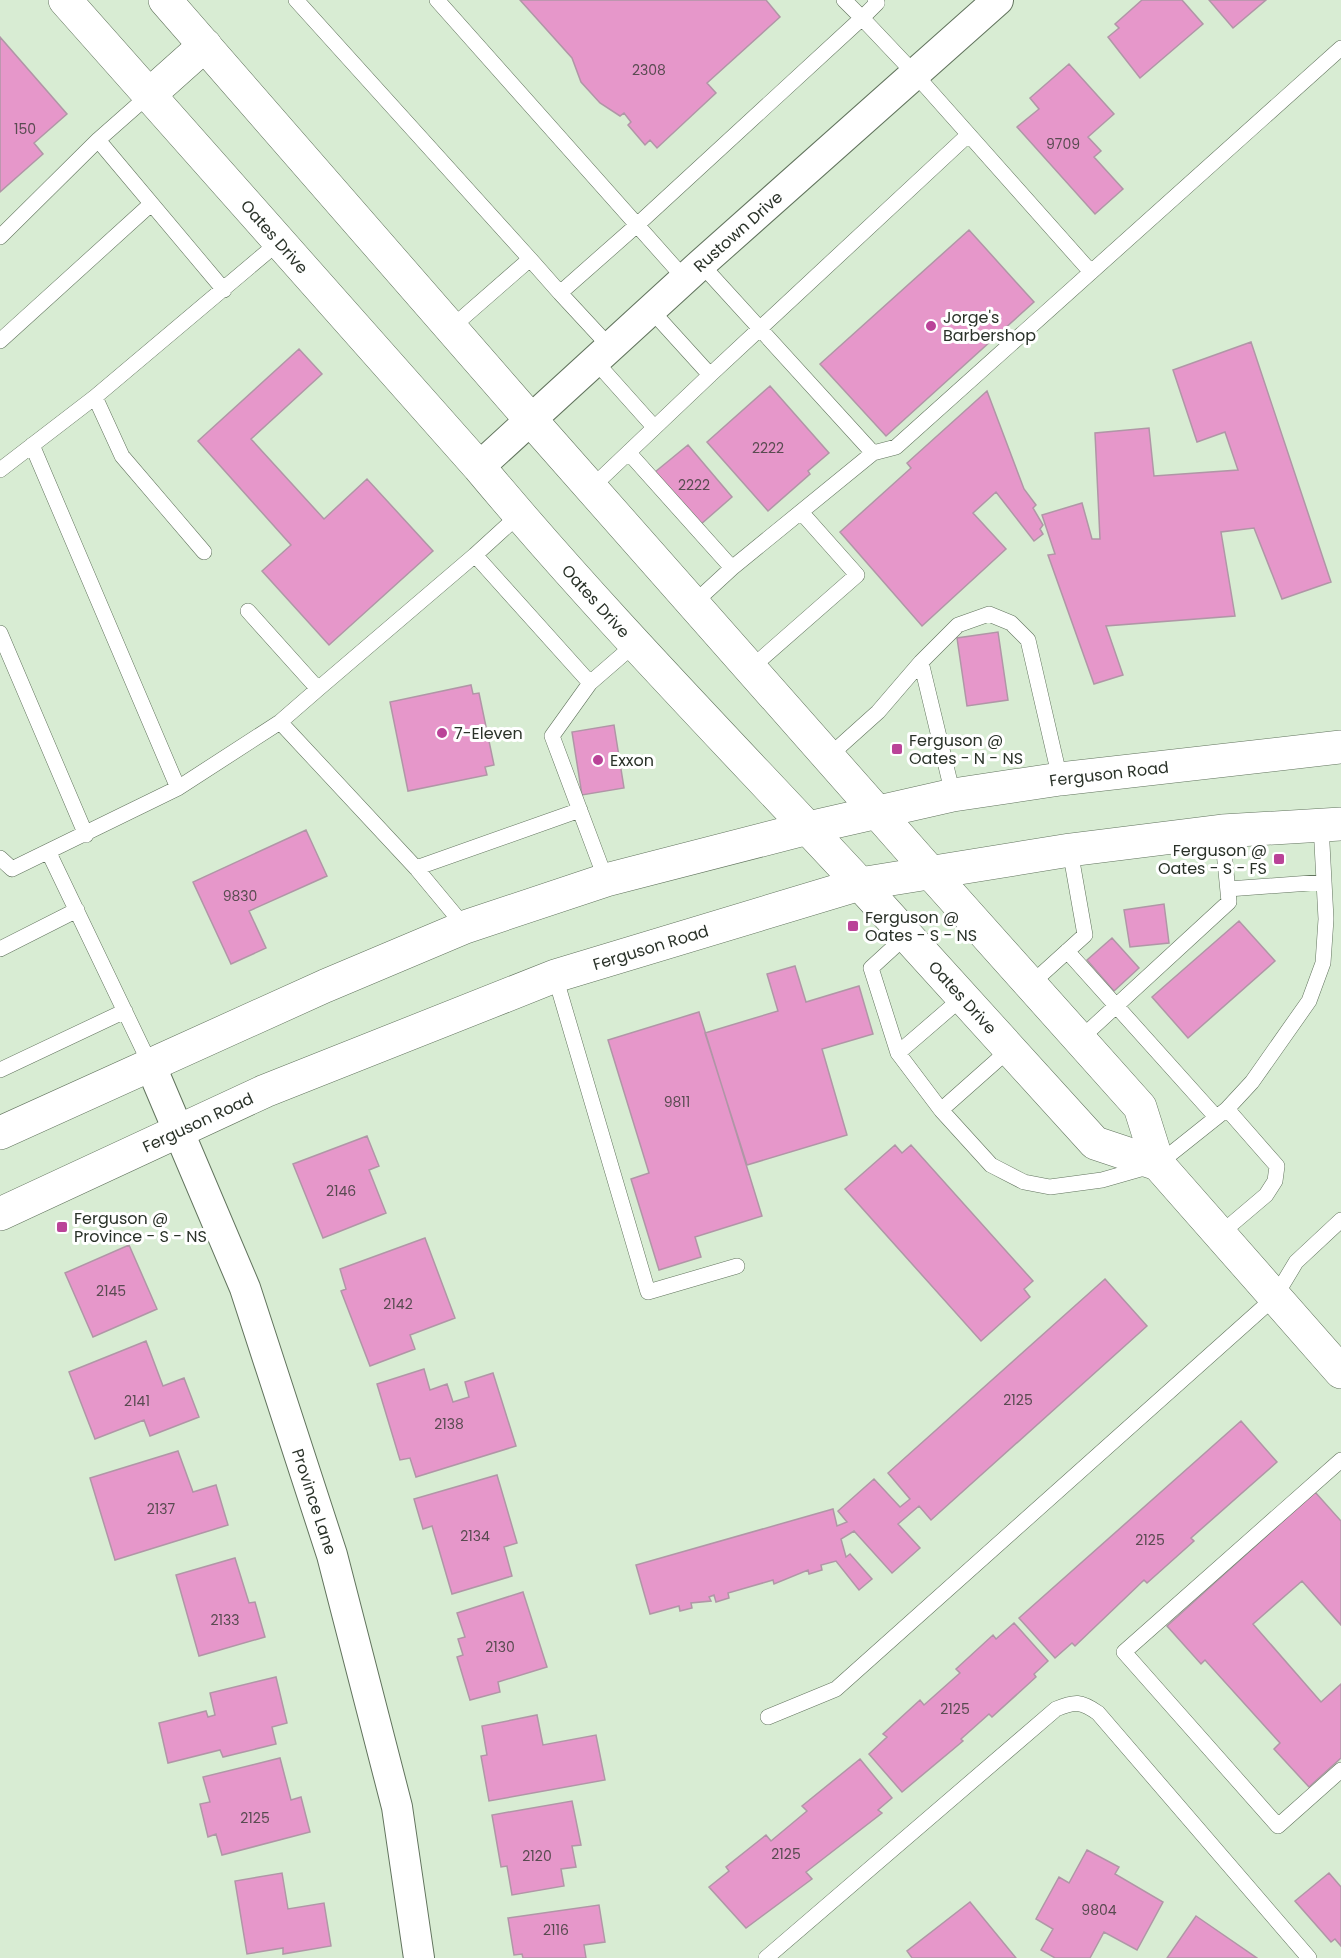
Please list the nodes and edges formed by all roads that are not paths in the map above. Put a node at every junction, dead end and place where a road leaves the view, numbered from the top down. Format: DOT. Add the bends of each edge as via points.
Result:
graph roads {
  1 [pos="65,0"];
  2 [pos="165,0"];
  3 [pos="296,0"];
  4 [pos="437,0"];
  5 [pos="844,0"];
  6 [pos="875,0"];
  7 [pos="998,0"];
  8 [pos="862,18"];
  9 [pos="205,45"];
  10 [pos="1341,48"];
  11 [pos="915,73"];
  12 [pos="149,95"];
  13 [pos="968,135"];
  14 [pos="98,140"];
  15 [pos="151,204"];
  16 [pos="637,225"];
  17 [pos="0,237"];
  18 [pos="279,242"];
  19 [pos="530,259"];
  20 [pos="693,271"];
  21 [pos="1090,271"];
  22 [pos="224,290"];
  23 [pos="560,293"];
  24 [pos="651,310"];
  25 [pos="451,328"];
  26 [pos="760,329"];
  27 [pos="0,341"];
  28 [pos="602,354"];
  29 [pos="710,375"];
  30 [pos="95,397"];
  31 [pos="531,420"];
  32 [pos="654,427"];
  33 [pos="32,446"];
  34 [pos="629,453"];
  35 [pos="873,453"];
  36 [pos="479,467"];
  37 [pos="0,470"];
  38 [pos="592,487"];
  39 [pos="801,512"];
  40 [pos="519,515"];
  41 [pos="204,552"];
  42 [pos="474,555"];
  43 [pos="732,568"];
  44 [pos="694,603"];
  45 [pos="248,611"];
  46 [pos="0,633"];
  47 [pos="635,644"];
  48 [pos="921,662"];
  49 [pos="751,668"];
  50 [pos="590,683"];
  51 [pos="318,689"];
  52 [pos="280,722"];
  53 [pos="1341,747"];
  54 [pos="829,756"];
  55 [pos="1060,779"];
  56 [pos="178,788"];
  57 [pos="953,795"];
  58 [pos="580,810"];
  59 [pos="878,813"];
  60 [pos="1331,824"];
  61 [pos="808,828"];
  62 [pos="1222,831"];
  63 [pos="86,834"];
  64 [pos="1070,850"];
  65 [pos="49,853"];
  66 [pos="0,858"];
  67 [pos="416,868"];
  68 [pos="930,872"];
  69 [pos="606,880"];
  70 [pos="1324,882"];
  71 [pos="860,884"];
  72 [pos="1228,889"];
  73 [pos="76,910"];
  74 [pos="1334,920"];
  75 [pos="465,927"];
  76 [pos="908,935"];
  77 [pos="0,949"];
  78 [pos="1067,951"];
  79 [pos="555,976"];
  80 [pos="1032,983"];
  81 [pos="963,997"];
  82 [pos="1116,1006"];
  83 [pos="124,1011"];
  84 [pos="1079,1040"];
  85 [pos="1011,1048"];
  86 [pos="898,1053"];
  87 [pos="150,1064"];
  88 [pos="0,1070"];
  89 [pos="941,1110"];
  90 [pos="1222,1113"];
  91 [pos="178,1130"];
  92 [pos="0,1133"];
  93 [pos="1158,1164"];
  94 [pos="0,1214"];
  95 [pos="1341,1220"];
  96 [pos="1220,1234"];
  97 [pos="737,1266"];
  98 [pos="1275,1297"];
  99 [pos="1341,1372"];
  100 [pos="1341,1460"];
  101 [pos="768,1717"];
  102 [pos="1341,1770"];
  103 [pos="419,1958"];
  104 [pos="766,1958"];
  105 [pos="1309,1958"];
  1 -- 12 [label="main road, Oates Drive"];
  2 -- 9 [label="main road"];
  3 -- 19 [label="lane"];
  4 -- 16 [label="lane"];
  5 -- 8 [label="lane"];
  6 -- 8 [label="lane" via="878,3"];
  7 -- 11 [label="street, Rustown Drive"];
  8 -- 11 [label="lane"];
  8 -- 16 [label="lane"];
  9 -- 12 [label="main road"];
  9 -- 25 [label="main road"];
  10 -- 21 [label="lane"];
  11 -- 13 [label="lane"];
  11 -- 20 [label="street, Rustown Drive"];
  12 -- 14 [label="lane"];
  12 -- 18 [label="main road, Oates Drive"];
  13 -- 21 [label="lane"];
  13 -- 26 [label="lane"];
  14 -- 15 [label="lane"];
  14 -- 17 [label="lane"];
  15 -- 22 [label="lane"];
  15 -- 27 [label="lane"];
  16 -- 20 [label="lane"];
  16 -- 23 [label="lane"];
  18 -- 22 [label="lane"];
  18 -- 36 [label="main road, Oates Drive"];
  19 -- 23 [label="lane"];
  19 -- 25 [label="lane"];
  20 -- 24 [label="street, Rustown Drive"];
  20 -- 26 [label="lane"];
  21 -- 35 [label="lane" via="896,447"];
  22 -- 30 [label="lane"];
  23 -- 28 [label="lane"];
  24 -- 28 [label="street, Rustown Drive"];
  24 -- 29 [label="lane"];
  25 -- 31 [label="main road"];
  26 -- 29 [label="lane"];
  26 -- 35 [label="lane"];
  28 -- 31 [label="street, Rustown Drive"];
  28 -- 32 [label="lane"];
  29 -- 32 [label="lane"];
  30 -- 33 [label="lane"];
  30 -- 41 [label="lane" via="122,456"];
  31 -- 36 [label="street, Rustown Drive"];
  31 -- 38 [label="main road"];
  32 -- 34 [label="lane"];
  33 -- 37 [label="lane"];
  33 -- 56 [label="lane"];
  34 -- 38 [label="lane"];
  34 -- 43 [label="lane"];
  35 -- 39 [label="lane"];
  36 -- 40 [label="main road, Oates Drive"];
  38 -- 44 [label="main road"];
  39 -- 43 [label="lane"];
  39 -- 49 [label="lane" via="857,575"];
  40 -- 42 [label="lane"];
  40 -- 47 [label="main road, Oates Drive"];
  42 -- 50 [label="lane"];
  42 -- 51 [label="lane"];
  43 -- 44 [label="lane"];
  44 -- 49 [label="main road"];
  45 -- 51 [label="lane"];
  46 -- 63 [label="lane"];
  47 -- 50 [label="lane"];
  47 -- 61 [label="main road, Oates Drive"];
  48 -- 54 [label="lane" via="878,711"];
  48 -- 55 [label="lane" via="958,625 989,614 1011,623 1028,640"];
  48 -- 57 [label="lane"];
  49 -- 54 [label="main road"];
  50 -- 58 [label="lane" via="552,736"];
  51 -- 52 [label="lane"];
  52 -- 56 [label="lane"];
  52 -- 67 [label="lane"];
  53 -- 55 [label="main road, Ferguson Road"];
  54 -- 59 [label="main road"];
  55 -- 57 [label="main road, Ferguson Road"];
  56 -- 63 [label="lane"];
  57 -- 59 [label="main road, Ferguson Road"];
  58 -- 67 [label="lane"];
  58 -- 69 [label="lane"];
  59 -- 61 [label="main road, Ferguson Road"];
  59 -- 68 [label="main road"];
  60 -- 62 [label="main road, Ferguson Road"];
  60 -- 70 [label="lane"];
  61 -- 69 [label="main road, Ferguson Road"];
  61 -- 71 [label="main road, Oates Drive"];
  62 -- 64 [label="main road, Ferguson Road"];
  62 -- 72 [label="lane"];
  63 -- 65 [label="lane"];
  64 -- 68 [label="main road, Ferguson Road"];
  64 -- 78 [label="lane" via="1085,935"];
  65 -- 66 [label="lane" via="12,869"];
  65 -- 73 [label="lane"];
  67 -- 75 [label="lane"];
  68 -- 71 [label="main road, Ferguson Road"];
  68 -- 80 [label="main road"];
  69 -- 75 [label="main road, Ferguson Road"];
  70 -- 72 [label="lane"];
  70 -- 74 [label="lane"];
  71 -- 76 [label="main road, Oates Drive"];
  71 -- 79 [label="main road, Ferguson Road"];
  72 -- 82 [label="lane" via="1229,902"];
  73 -- 77 [label="lane"];
  73 -- 83 [label="lane"];
  74 -- 90 [label="lane" via="1310,1001 1252,1082"];
  75 -- 87 [label="main road, Ferguson Road"];
  76 -- 81 [label="main road, Oates Drive"];
  76 -- 86 [label="lane" via="871,968"];
  78 -- 80 [label="lane"];
  78 -- 82 [label="lane"];
  79 -- 91 [label="main road, Ferguson Road" via="265,1091"];
  79 -- 97 [label="lane" via="648,1292"];
  80 -- 84 [label="main road"];
  81 -- 85 [label="main road, Oates Drive"];
  81 -- 86 [label="lane"];
  82 -- 84 [label="lane"];
  82 -- 90 [label="lane"];
  83 -- 87 [label="lane"];
  83 -- 88 [label="lane"];
  84 -- 93 [label="main road" via="1140,1107"];
  85 -- 89 [label="lane"];
  85 -- 93 [label="main road, Oates Drive" via="1095,1143"];
  86 -- 89 [label="lane"];
  87 -- 91 [label="street, Province Lane"];
  87 -- 92 [label="main road, Ferguson Road"];
  89 -- 93 [label="lane" via="991,1165 1024,1182 1060,1186 1101,1180"];
  90 -- 93 [label="lane"];
  90 -- 96 [label="lane" via="1277,1166 1275,1181 1266,1195"];
  91 -- 94 [label="main road, Ferguson Road"];
  91 -- 103 [label="street, Province Lane" via="245,1288 332,1555 397,1806"];
  93 -- 96 [label="main road"];
  95 -- 98 [label="lane" via="1296,1262"];
  96 -- 98 [label="main road"];
  98 -- 99 [label="main road"];
  98 -- 101 [label="lane" via="836,1689"];
  100 -- 102 [label="lane" via="1124,1652 1278,1826"];
  104 -- 105 [label="lane" via="1056,1709 1070,1703 1085,1704 1098,1713"];
}
